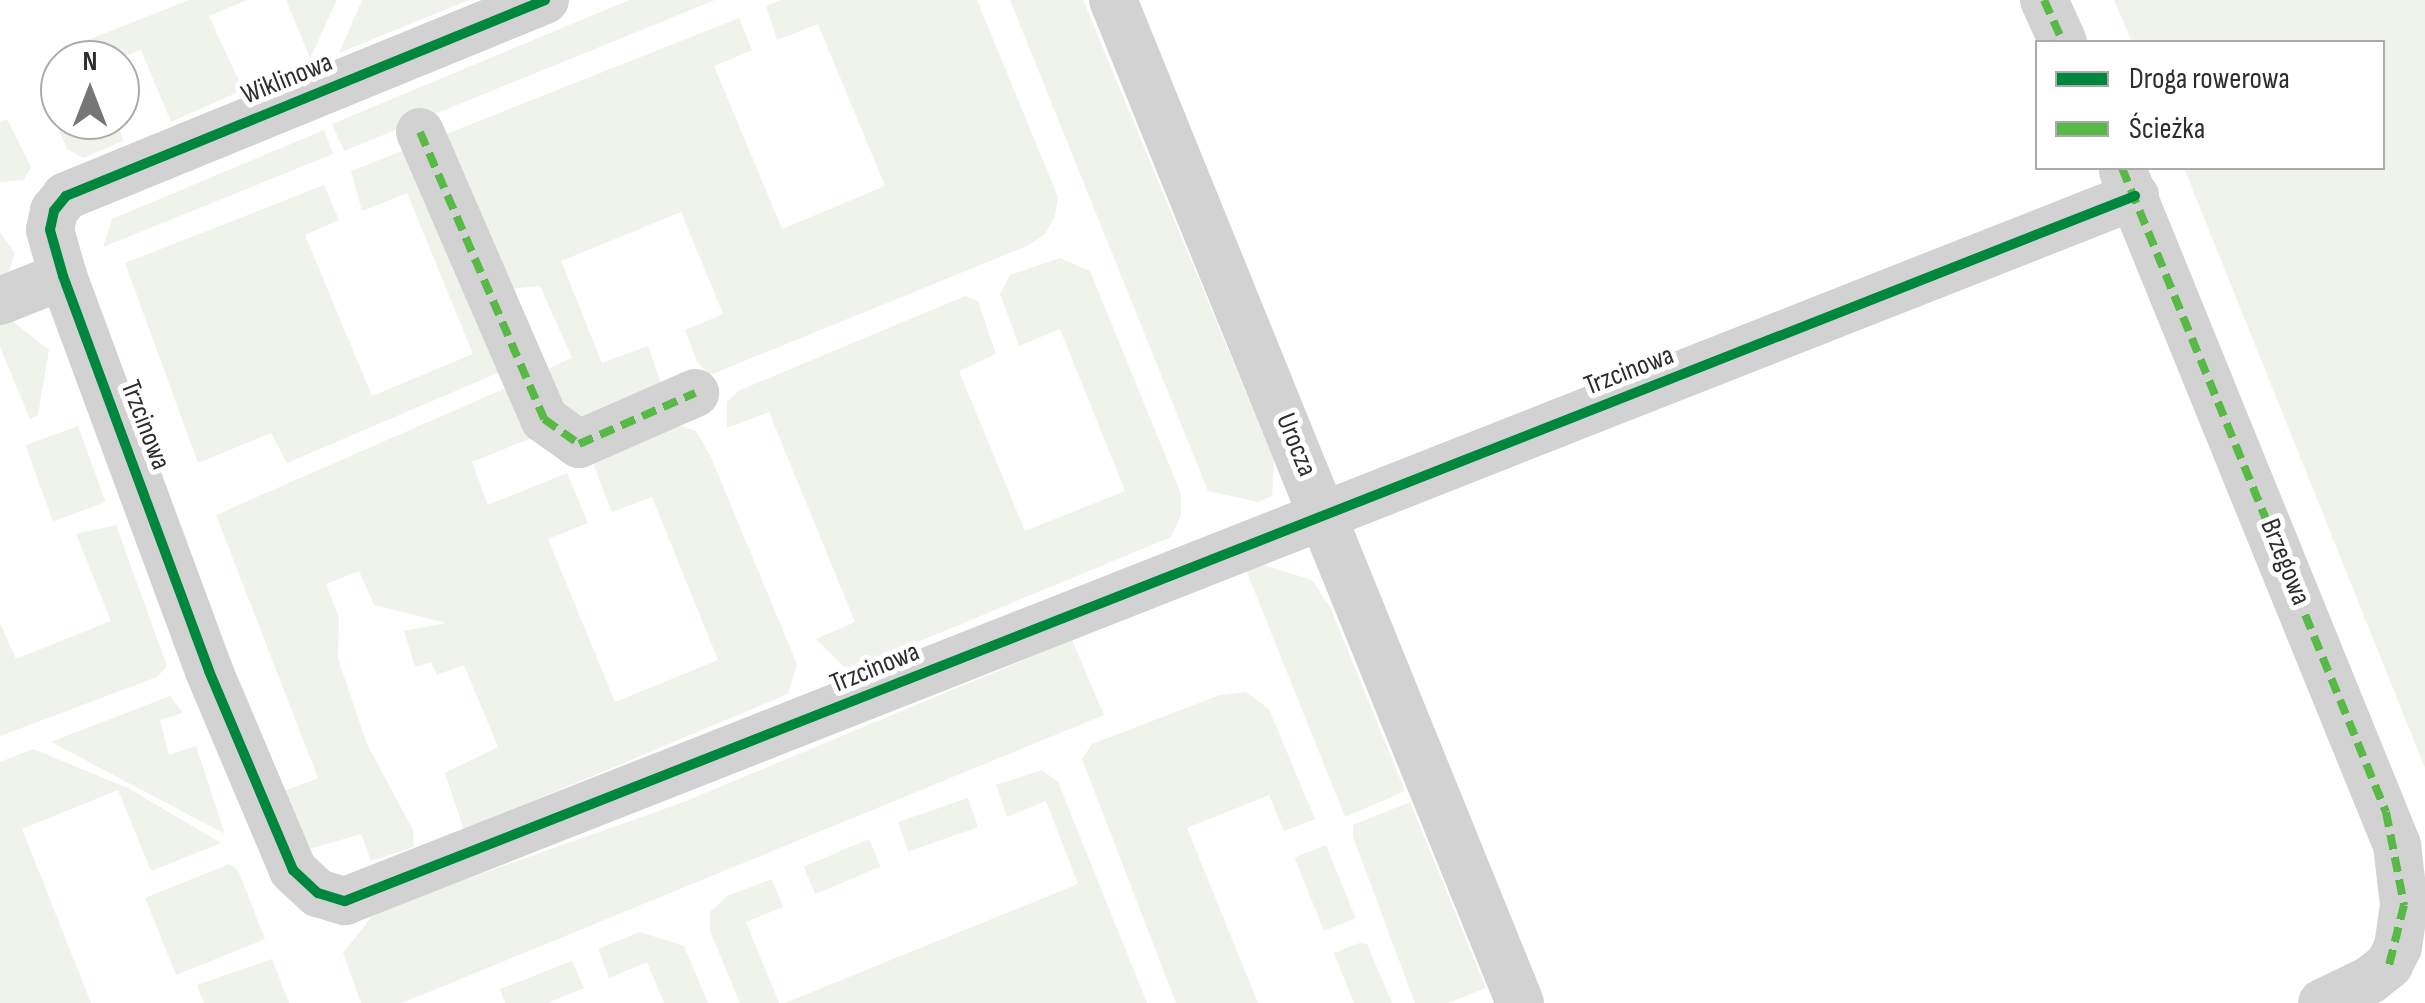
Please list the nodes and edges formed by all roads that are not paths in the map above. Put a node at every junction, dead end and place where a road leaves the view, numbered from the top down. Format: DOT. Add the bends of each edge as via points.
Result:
graph roads {
  1 [pos="545,0"];
  2 [pos="1114,0"];
  3 [pos="2044,0"];
  4 [pos="2063,40"];
  5 [pos="420,132"];
  6 [pos="2128,182"];
  7 [pos="54,211"];
  8 [pos="62,276"];
  9 [pos="0,301"];
  10 [pos="695,393"];
  11 [pos="1324,515"];
  12 [pos="1520,1003"];
  13 [pos="2322,1003"];
  1 -- 7 [label="street, Wiklinowa" via="66,196"];
  2 -- 11 [label="street, Urocza"];
  3 -- 4 [label="street"];
  5 -- 10 [label="street" via="544,419 579,444"];
  6 -- 11 [label="street, Trzcinowa"];
  6 -- 13 [label="street, Brzegowa" via="2386,812 2404,905 2390,965"];
  7 -- 8 [label="street, Trzcinowa" via="50,230"];
  8 -- 9 [label="street"];
  8 -- 11 [label="street, Trzcinowa" via="209,672 293,870 318,893 346,901"];
  11 -- 12 [label="street, Urocza"];
}
